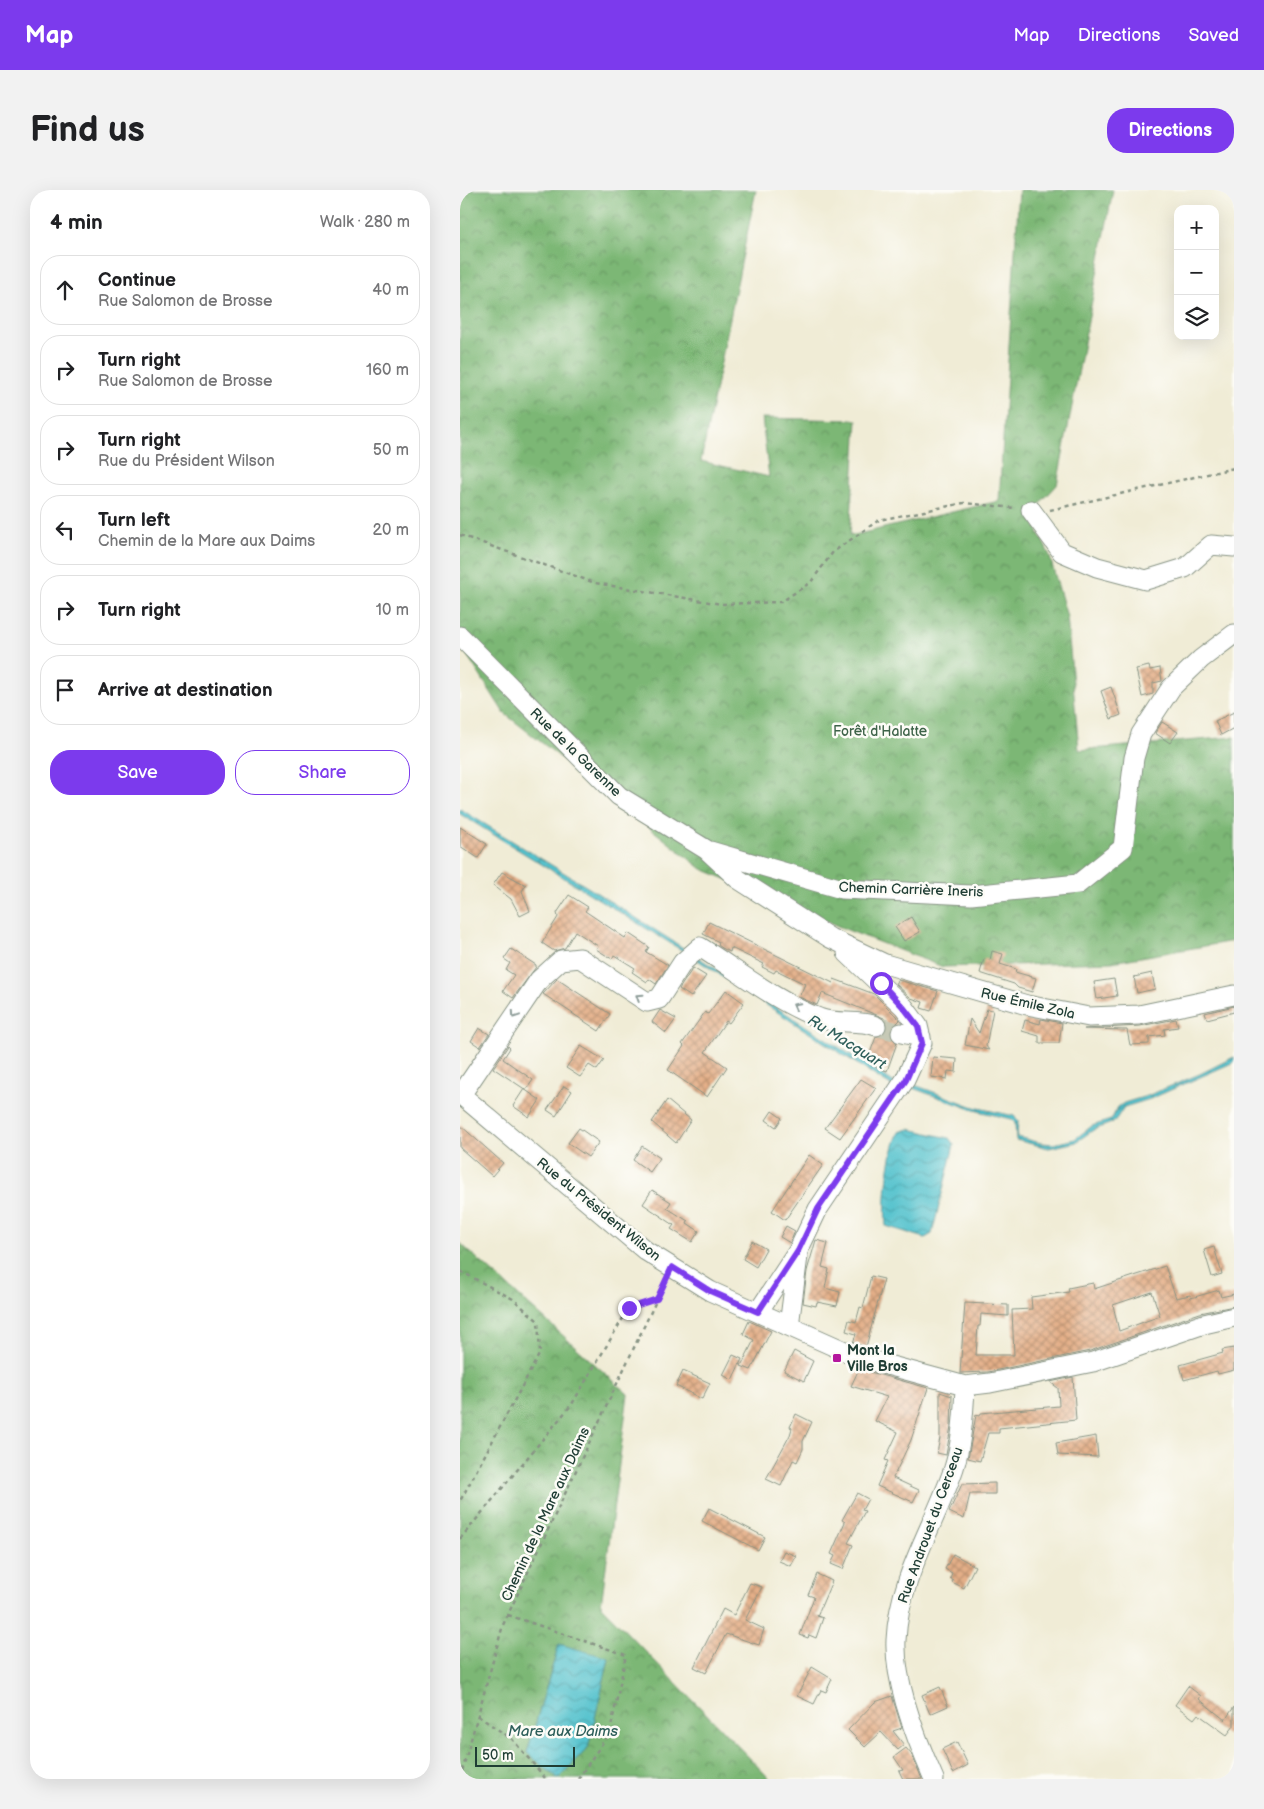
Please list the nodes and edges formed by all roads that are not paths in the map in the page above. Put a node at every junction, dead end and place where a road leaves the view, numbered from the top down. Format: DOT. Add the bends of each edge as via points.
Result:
graph roads {
  1 [pos="1031,510"];
  2 [pos="1234,547"];
  3 [pos="1234,634"];
  4 [pos="460,636"];
  5 [pos="707,850"];
  6 [pos="830,938"];
  7 [pos="1234,995"];
  8 [pos="876,1026"];
  9 [pos="901,1033"];
  10 [pos="921,1037"];
  11 [pos="460,1095"];
  12 [pos="798,1251"];
  13 [pos="758,1312"];
  14 [pos="1234,1317"];
  15 [pos="789,1326"];
  16 [pos="965,1386"];
  17 [pos="934,1779"];
  1 -- 2 [label="street" via="1062,552 1097,567 1146,580 1185,568 1211,545"];
  3 -- 5 [label="street, Chemin Carrière Ineris" via="1171,688 1141,734 1134,758 1123,848 1078,884 971,895 842,889"];
  4 -- 5 [label="street, Rue de la Garenne" via="619,796"];
  5 -- 6 [label="street" via="738,879"];
  6 -- 7 [label="street, Rue Émile Zola" via="885,964 1063,1013 1089,1017 1140,1014"];
  6 -- 10 [label="street" via="904,1008 918,1026"];
  8 -- 11 [label="street, one-way" via="865,1022 821,1019 782,999 700,947 689,955 659,999 647,1002 580,958 561,960 539,980"];
  9 -- 10 [label="street"];
  10 -- 12 [label="street" via="922,1043 901,1086 818,1209"];
  11 -- 13 [label="street, Rue du Président Wilson" via="646,1251 710,1291"];
  12 -- 13 [label="street"];
  12 -- 15 [label="street"];
  13 -- 15 [label="street, Rue du Président Wilson"];
  14 -- 16 [label="street, Rue du Président Wilson" via="1093,1362"];
  15 -- 16 [label="street, Rue du Président Wilson" via="858,1357"];
  16 -- 17 [label="street, Rue Androuet du Cerceau" via="962,1431 954,1467 902,1596 896,1640 897,1665 917,1742"];
}
